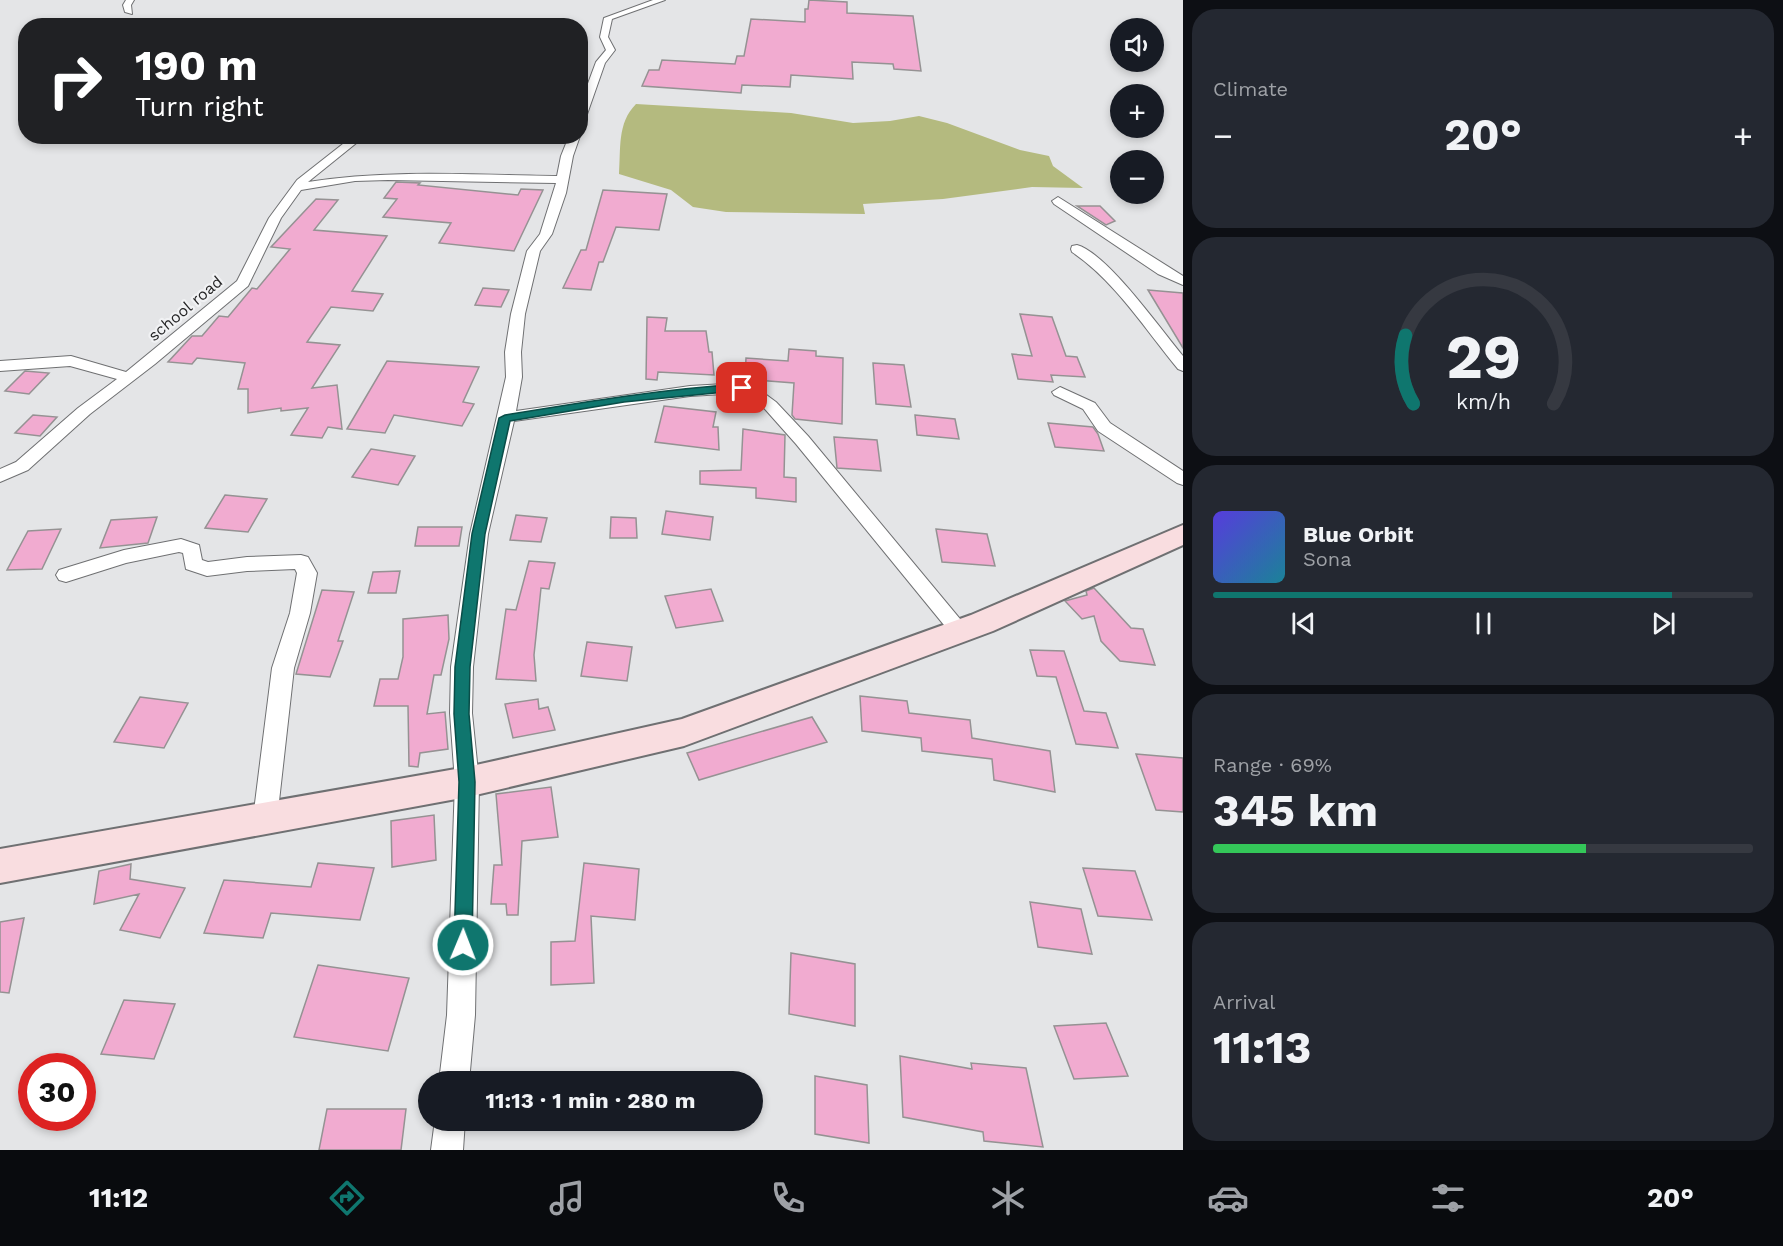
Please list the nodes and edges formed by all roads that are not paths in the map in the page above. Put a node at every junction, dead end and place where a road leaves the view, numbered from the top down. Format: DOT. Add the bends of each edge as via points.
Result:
graph roads {
  1 [pos="130,0"];
  2 [pos="661,0"];
  3 [pos="129,12"];
  4 [pos="588,91"];
  5 [pos="350,144"];
  6 [pos="572,144"];
  7 [pos="563,180"];
  8 [pos="298,187"];
  9 [pos="1058,201"];
  10 [pos="1077,249"];
  11 [pos="1183,281"];
  12 [pos="0,366"];
  13 [pos="1183,366"];
  14 [pos="127,377"];
  15 [pos="1060,392"];
  16 [pos="505,418"];
  17 [pos="0,476"];
  18 [pos="1183,479"];
  19 [pos="1183,534"];
  20 [pos="66,575"];
  21 [pos="960,631"];
  22 [pos="467,782"];
  23 [pos="265,819"];
  24 [pos="0,866"];
  25 [pos="455,1071"];
  26 [pos="449,1131"];
  27 [pos="447,1150"];
  1 -- 3 [label="street"];
  2 -- 4 [label="street" via="608,18 604,37 612,50 592,76"];
  5 -- 8 [label="street, school road"];
  6 -- 7 [label="street"];
  7 -- 8 [label="street" via="388,177"];
  7 -- 16 [label="street" via="546,234 534,251 518,314 514,376"];
  8 -- 14 [label="street, school road" via="275,218 243,283"];
  9 -- 11 [label="street"];
  10 -- 13 [label="street" via="1113,280"];
  12 -- 14 [label="street" via="71,361"];
  14 -- 17 [label="street, school road" via="22,466"];
  15 -- 18 [label="street" via="1089,406 1104,427"];
  16 -- 21 [label="street" via="690,391 742,388 755,394 770,405 808,448"];
  16 -- 22 [label="street" via="479,534 462,667 461,714"];
  19 -- 21 [label="main road"];
  20 -- 23 [label="street" via="181,545 192,550 193,564 207,569 301,562 306,573 300,613 283,668"];
  21 -- 22 [label="main road" via="684,732"];
  22 -- 23 [label="main road"];
  22 -- 25 [label="street" via="461,1015"];
  23 -- 24 [label="main road"];
  26 -- 27 [label="street"];
}
